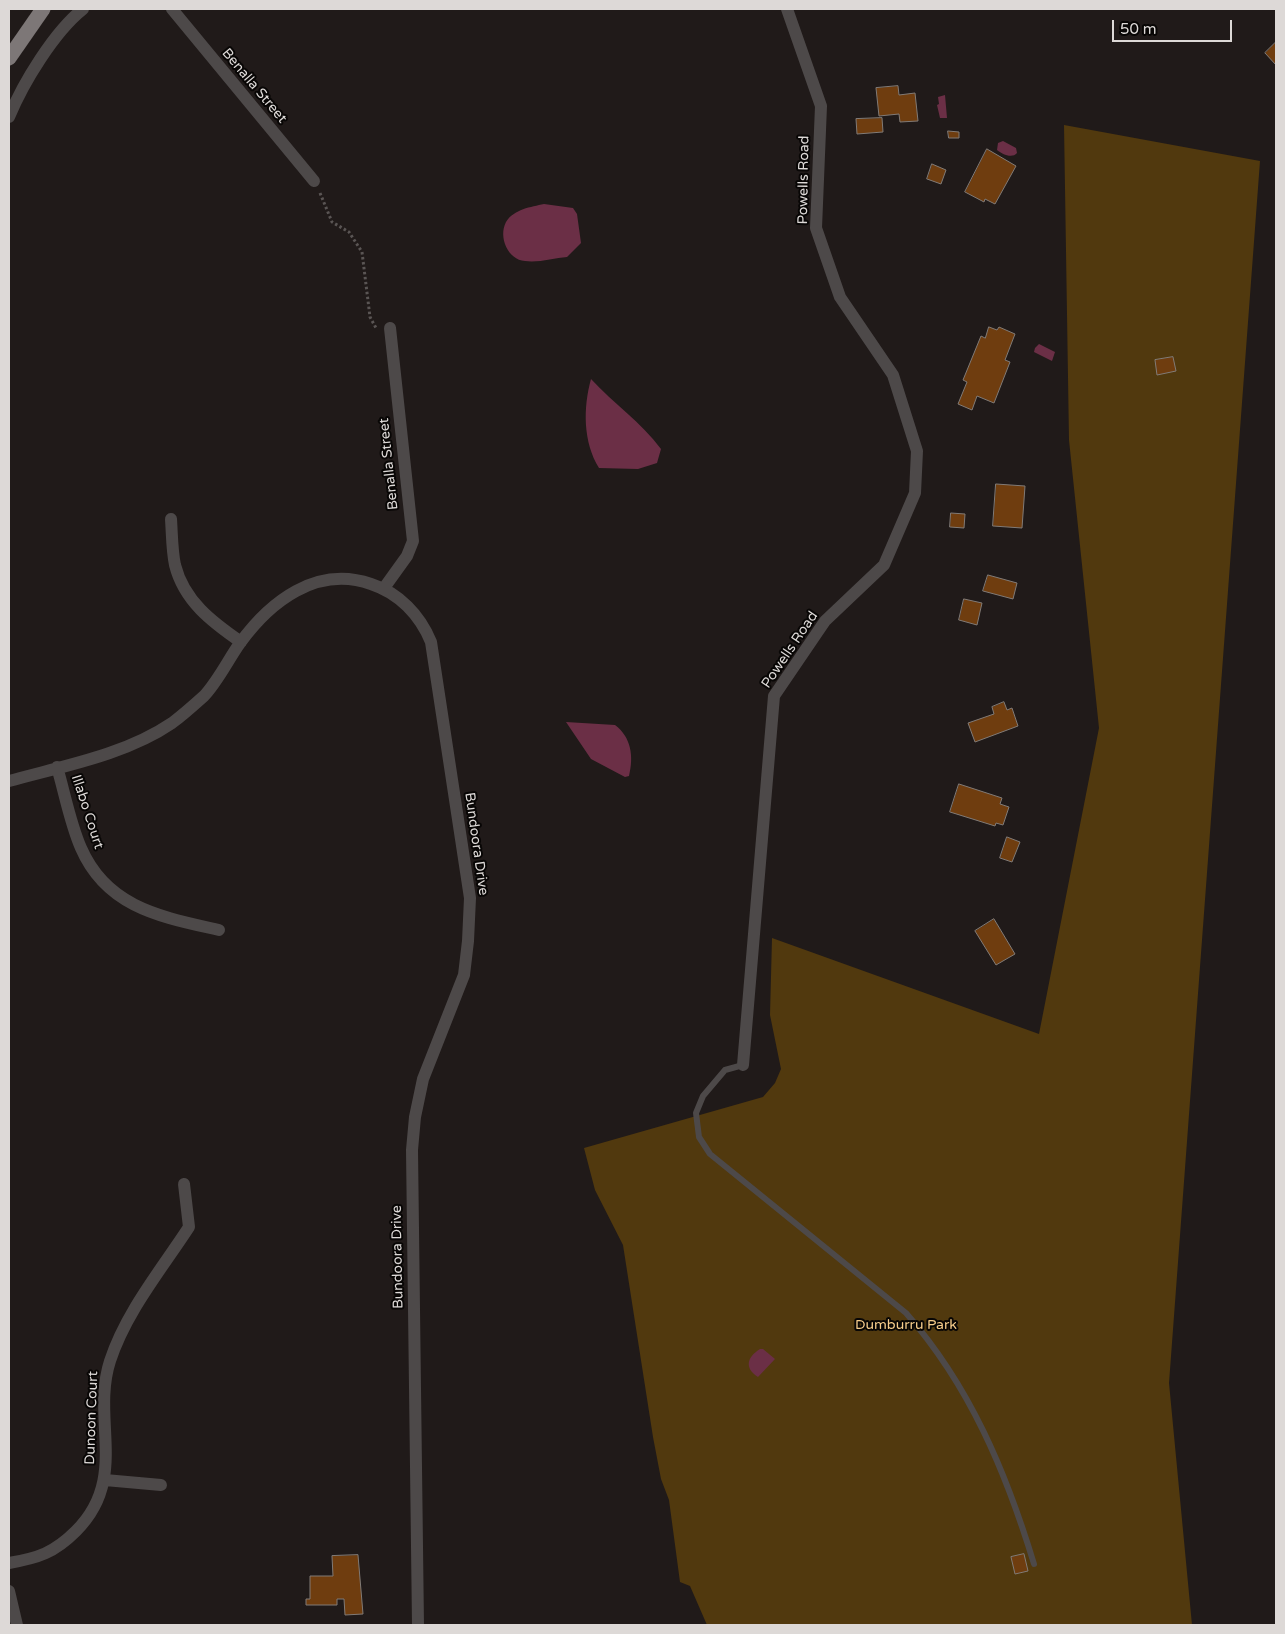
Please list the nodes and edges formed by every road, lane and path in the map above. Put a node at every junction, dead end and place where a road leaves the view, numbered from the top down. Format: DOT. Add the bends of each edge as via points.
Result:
graph roads {
  1 [pos="43,9"];
  2 [pos="84,9"];
  3 [pos="172,9"];
  4 [pos="787,9"];
  5 [pos="9,58"];
  6 [pos="9,117"];
  7 [pos="314,181"];
  8 [pos="390,331"];
  9 [pos="171,519"];
  10 [pos="384,588"];
  11 [pos="241,642"];
  12 [pos="57,767"];
  13 [pos="9,780"];
  14 [pos="220,930"];
  15 [pos="743,1065"];
  16 [pos="184,1184"];
  17 [pos="105,1480"];
  18 [pos="161,1485"];
  19 [pos="9,1563"];
  20 [pos="1034,1564"];
  21 [pos="9,1592"];
  22 [pos="17,1625"];
  23 [pos="418,1625"];
  1 -- 5 [label="main road"];
  2 -- 6 [label="street" via="41,60"];
  3 -- 7 [label="street, Benalla Street"];
  4 -- 15 [label="street, Powells Road" via="821,106 816,228 840,297 893,374 917,451 915,493 884,565 825,621 774,696"];
  7 -- 8 [label="path" via="332,222 349,232 362,252 373,326 379,331"];
  8 -- 10 [label="street, Benalla Street" via="413,540 407,556"];
  9 -- 11 [label="street" via="175,564 185,592 214,624"];
  10 -- 11 [label="street, Bundoora Drive" via="340,579 313,582 290,593 267,612"];
  10 -- 23 [label="street, Bundoora Drive" via="407,605 425,627 431,642 470,898 464,975 423,1079 412,1150"];
  11 -- 12 [label="street, Bundoora Drive" via="204,695 171,723 132,745"];
  12 -- 13 [label="street, Bundoora Drive"];
  12 -- 14 [label="street, Illabo Court" via="81,847 93,871 107,887 144,910"];
  15 -- 20 [label="lane" via="725,1070 703,1096 696,1113 699,1138 710,1154 906,1313 929,1339 952,1372 995,1455 1015,1501"];
  16 -- 17 [label="street, Dunoon Court" via="189,1227 124,1325 109,1363"];
  17 -- 18 [label="street"];
  17 -- 19 [label="street, Dunoon Court" via="97,1502 65,1542 36,1559"];
  21 -- 22 [label="street"];
}
